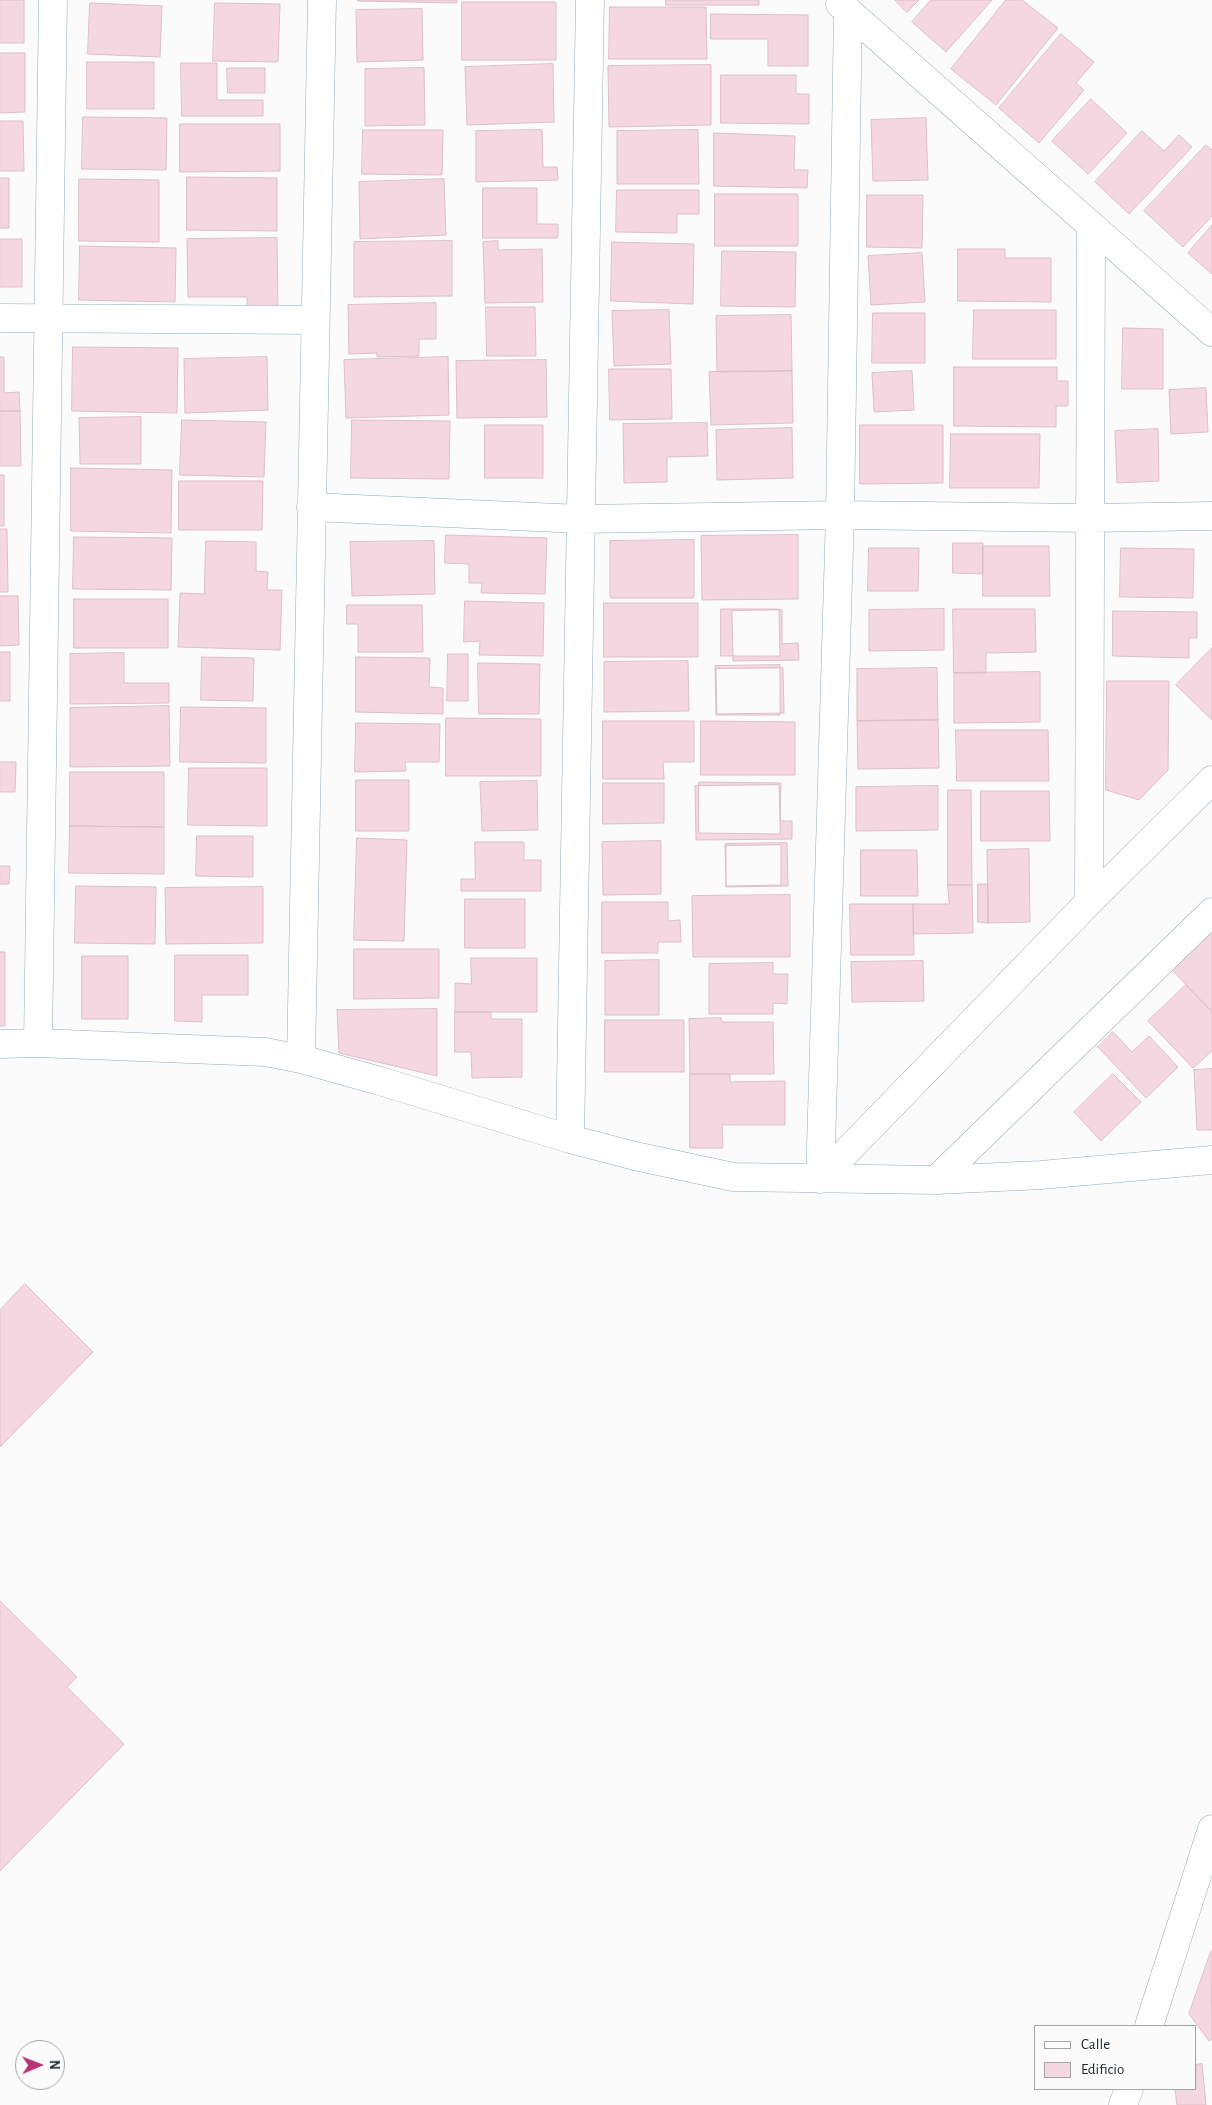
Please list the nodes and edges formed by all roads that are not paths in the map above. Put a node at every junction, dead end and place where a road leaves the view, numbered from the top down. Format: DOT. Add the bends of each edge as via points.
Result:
graph roads {
  1 [pos="53,0"];
  2 [pos="322,0"];
  3 [pos="590,0"];
  4 [pos="842,6"];
  5 [pos="1091,225"];
  6 [pos="0,318"];
  7 [pos="47,319"];
  8 [pos="314,320"];
  9 [pos="1212,332"];
  10 [pos="311,507"];
  11 [pos="840,515"];
  12 [pos="1212,516"];
  13 [pos="1089,518"];
  14 [pos="581,519"];
  15 [pos="1212,780"];
  16 [pos="1089,902"];
  17 [pos="1212,912"];
  18 [pos="38,1043"];
  19 [pos="0,1044"];
  20 [pos="301,1059"];
  21 [pos="570,1139"];
  22 [pos="1212,1160"];
  23 [pos="820,1179"];
  24 [pos="936,1180"];
  25 [pos="1212,1829"];
  26 [pos="1149,2025"];
  27 [pos="1129,2090"];
  28 [pos="1124,2105"];
  1 -- 7 [label="street"];
  2 -- 8 [label="street"];
  3 -- 14 [label="street"];
  4 -- 5 [label="street"];
  4 -- 11 [label="street"];
  5 -- 9 [label="street"];
  5 -- 13 [label="street"];
  6 -- 7 [label="street"];
  7 -- 8 [label="street"];
  7 -- 18 [label="street"];
  8 -- 10 [label="street"];
  10 -- 14 [label="street"];
  10 -- 20 [label="street"];
  11 -- 13 [label="street"];
  11 -- 14 [label="street"];
  11 -- 23 [label="street"];
  12 -- 13 [label="street"];
  13 -- 16 [label="street"];
  14 -- 21 [label="street"];
  15 -- 16 [label="street"];
  16 -- 23 [label="street"];
  17 -- 24 [label="street"];
  18 -- 19 [label="street"];
  18 -- 20 [label="street" via="265,1052"];
  20 -- 21 [label="street"];
  21 -- 23 [label="street" via="733,1177"];
  22 -- 24 [label="street" via="1041,1175"];
  23 -- 24 [label="street"];
  25 -- 26 [label="street"];
  27 -- 28 [label="street"];
}
